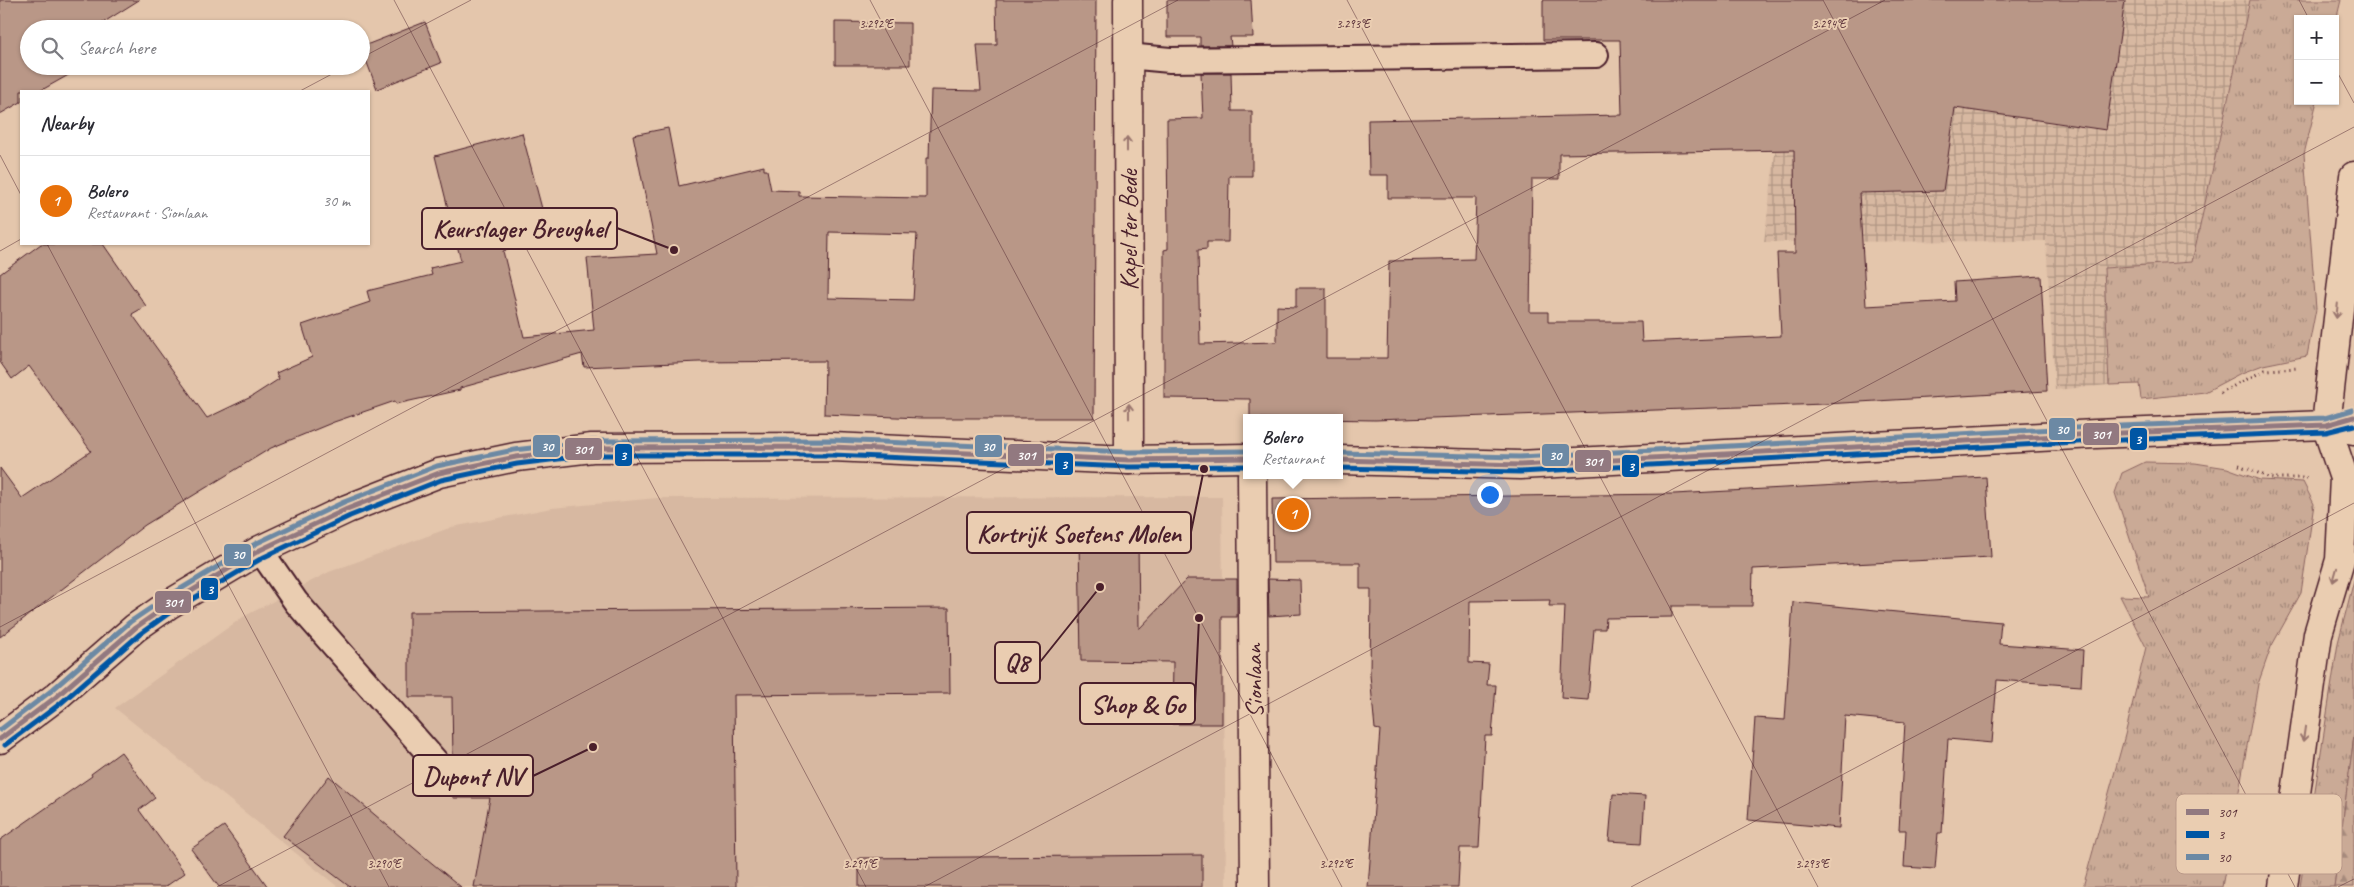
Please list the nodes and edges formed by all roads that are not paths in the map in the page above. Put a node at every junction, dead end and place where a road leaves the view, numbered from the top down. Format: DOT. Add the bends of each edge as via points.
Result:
graph roads {
  1 [pos="1128,0"];
  2 [pos="1596,54"];
  3 [pos="1127,56"];
  4 [pos="2354,176"];
  5 [pos="2354,417"];
  6 [pos="2326,425"];
  7 [pos="2354,430"];
  8 [pos="1243,458"];
  9 [pos="1129,460"];
  10 [pos="1343,460"];
  11 [pos="1252,479"];
  12 [pos="260,550"];
  13 [pos="0,739"];
  14 [pos="444,771"];
  15 [pos="2295,794"];
  16 [pos="2284,874"];
  17 [pos="1255,887"];
  18 [pos="2282,887"];
  1 -- 3 [label="main road, Kapel ter Bede"];
  2 -- 3 [label="lane" via="1170,60"];
  9 -- 3 [label="main road, Kapel ter Bede, one-way"];
  4 -- 6 [label="main road, one-way"];
  5 -- 6 [label="main road"];
  6 -- 7 [label="main road"];
  6 -- 10 [label="main road" via="2095,434 1520,466"];
  6 -- 15 [label="main road, one-way" via="2344,478 2340,560 2318,634"];
  8 -- 9 [label="main road"];
  9 -- 12 [label="main road" via="832,447 592,448 516,457 439,474 347,509"];
  11 -- 17 [label="main road, Sionlaan"];
  12 -- 13 [label="main road" via="135,628 56,697"];
  12 -- 14 [label="lane" via="296,602"];
  16 -- 18 [label="main road, one-way"];
}
